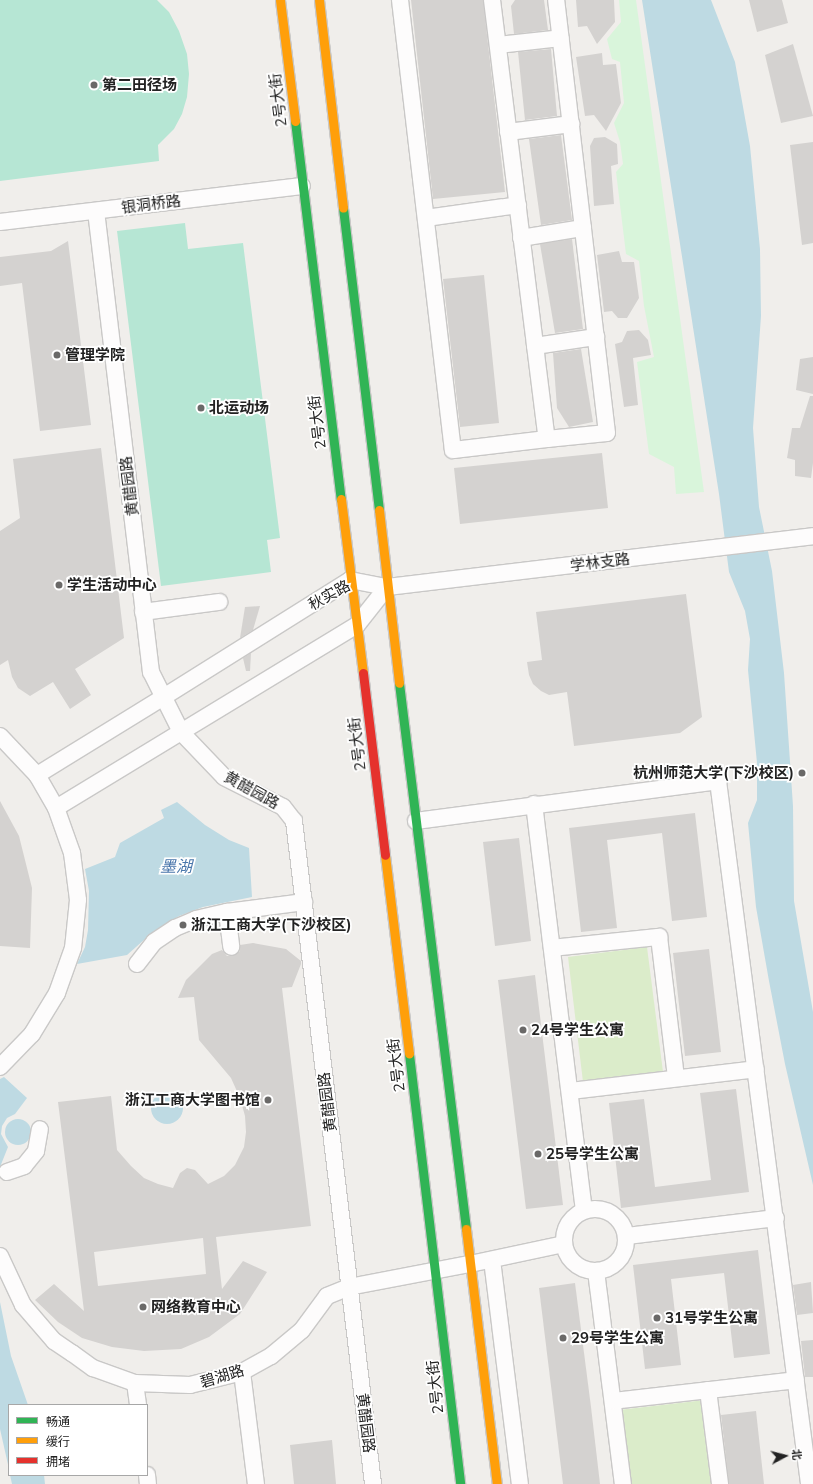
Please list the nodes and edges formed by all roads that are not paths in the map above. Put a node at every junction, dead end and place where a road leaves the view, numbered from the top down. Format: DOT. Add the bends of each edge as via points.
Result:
graph roads {
  1 [pos="280,0"];
  2 [pos="319,0"];
  3 [pos="400,0"];
  4 [pos="492,0"];
  5 [pos="556,0"];
  6 [pos="561,38"];
  7 [pos="498,45"];
  8 [pos="571,124"];
  9 [pos="508,132"];
  10 [pos="302,186"];
  11 [pos="518,205"];
  12 [pos="96,211"];
  13 [pos="426,218"];
  14 [pos="0,222"];
  15 [pos="583,228"];
  16 [pos="522,238"];
  17 [pos="596,337"];
  18 [pos="535,346"];
  19 [pos="547,439"];
  20 [pos="813,536"];
  21 [pos="350,580"];
  22 [pos="387,587"];
  23 [pos="219,602"];
  24 [pos="143,612"];
  25 [pos="357,625"];
  26 [pos="162,698"];
  27 [pos="181,732"];
  28 [pos="0,736"];
  29 [pos="37,775"];
  30 [pos="534,804"];
  31 [pos="56,808"];
  32 [pos="416,821"];
  33 [pos="304,902"];
  34 [pos="227,912"];
  35 [pos="231,947"];
  36 [pos="552,948"];
  37 [pos="137,964"];
  38 [pos="0,1067"];
  39 [pos="756,1068"];
  40 [pos="676,1078"];
  41 [pos="570,1091"];
  42 [pos="40,1129"];
  43 [pos="7,1172"];
  44 [pos="584,1210"];
  45 [pos="776,1218"];
  46 [pos="626,1236"];
  47 [pos="564,1244"];
  48 [pos="0,1256"];
  49 [pos="492,1260"];
  50 [pos="470,1264"];
  51 [pos="436,1270"];
  52 [pos="596,1271"];
  53 [pos="349,1287"];
  54 [pos="242,1372"];
  55 [pos="796,1380"];
  56 [pos="135,1382"];
  57 [pos="708,1390"];
  58 [pos="613,1401"];
  59 [pos="138,1404"];
  60 [pos="256,1484"];
  61 [pos="374,1484"];
  62 [pos="460,1484"];
  63 [pos="497,1484"];
  64 [pos="520,1484"];
  65 [pos="623,1484"];
  66 [pos="720,1484"];
  67 [pos="809,1484"];
  1 -- 10 [label="main road, 2号大街"];
  2 -- 22 [label="main road"];
  3 -- 13 [label="street"];
  4 -- 7 [label="street"];
  5 -- 6 [label="street"];
  6 -- 7 [label="street"];
  6 -- 8 [label="street"];
  7 -- 9 [label="street"];
  8 -- 9 [label="street"];
  8 -- 15 [label="street"];
  9 -- 11 [label="street"];
  10 -- 12 [label="street, 银洞桥路"];
  10 -- 21 [label="main road, 2号大街"];
  11 -- 13 [label="street"];
  11 -- 16 [label="street"];
  12 -- 14 [label="street, 银洞桥路"];
  12 -- 24 [label="street, 黄醋园路"];
  13 -- 19 [label="street" via="453,450"];
  15 -- 16 [label="street"];
  15 -- 17 [label="street"];
  16 -- 18 [label="street"];
  17 -- 18 [label="street"];
  17 -- 19 [label="street" via="606,433"];
  18 -- 19 [label="street"];
  20 -- 22 [label="street, 学林支路"];
  21 -- 22 [label="street, 秋实路"];
  21 -- 25 [label="main road, 2号大街"];
  21 -- 26 [label="street, 秋实路"];
  22 -- 25 [label="street"];
  22 -- 32 [label="main road"];
  23 -- 24 [label="street"];
  24 -- 26 [label="street, 黄醋园路" via="151,672"];
  25 -- 27 [label="street"];
  25 -- 51 [label="main road, 2号大街"];
  26 -- 27 [label="street, 黄醋园路"];
  26 -- 29 [label="street, 秋实路"];
  27 -- 31 [label="street"];
  27 -- 33 [label="street, 黄醋园路" via="224,777 283,807 294,821"];
  28 -- 29 [label="street"];
  29 -- 31 [label="street"];
  30 -- 32 [label="street"];
  30 -- 36 [label="street"];
  30 -- 39 [label="street" via="718,781"];
  31 -- 38 [label="street" via="72,853 78,900 73,948 57,993 32,1034"];
  32 -- 50 [label="main road"];
  33 -- 34 [label="street"];
  33 -- 53 [label="street, 黄醋园路"];
  34 -- 35 [label="street"];
  34 -- 37 [label="street" via="196,919 175,928 154,942"];
  36 -- 40 [label="street" via="659,937"];
  36 -- 41 [label="street"];
  39 -- 40 [label="street"];
  39 -- 45 [label="street"];
  40 -- 41 [label="street"];
  41 -- 44 [label="street"];
  42 -- 43 [label="street" via="36,1151 24,1166"];
  44 -- 46 [label="street" via="600,1209 614,1214 622,1222"];
  44 -- 47 [label="street" via="568,1223"];
  45 -- 46 [label="street"];
  45 -- 55 [label="street"];
  46 -- 52 [label="street" via="625,1252 620,1261 612,1267"];
  47 -- 49 [label="street, 碧湖路"];
  47 -- 52 [label="street" via="573,1262 582,1269"];
  48 -- 56 [label="street, 碧湖路" via="23,1305 54,1341 93,1368"];
  49 -- 50 [label="street, 碧湖路"];
  49 -- 64 [label="street"];
  50 -- 51 [label="street, 碧湖路"];
  50 -- 63 [label="main road"];
  51 -- 53 [label="street, 碧湖路"];
  51 -- 62 [label="main road, 2号大街"];
  52 -- 58 [label="street"];
  53 -- 54 [label="street, 碧湖路" via="327,1296 302,1330 271,1356"];
  53 -- 61 [label="street, 黄醋园路"];
  54 -- 56 [label="street, 碧湖路" via="190,1385"];
  54 -- 60 [label="street"];
  55 -- 57 [label="street"];
  55 -- 67 [label="street"];
  56 -- 59 [label="street"];
  57 -- 58 [label="street"];
  57 -- 66 [label="street"];
  58 -- 65 [label="street"];
}
